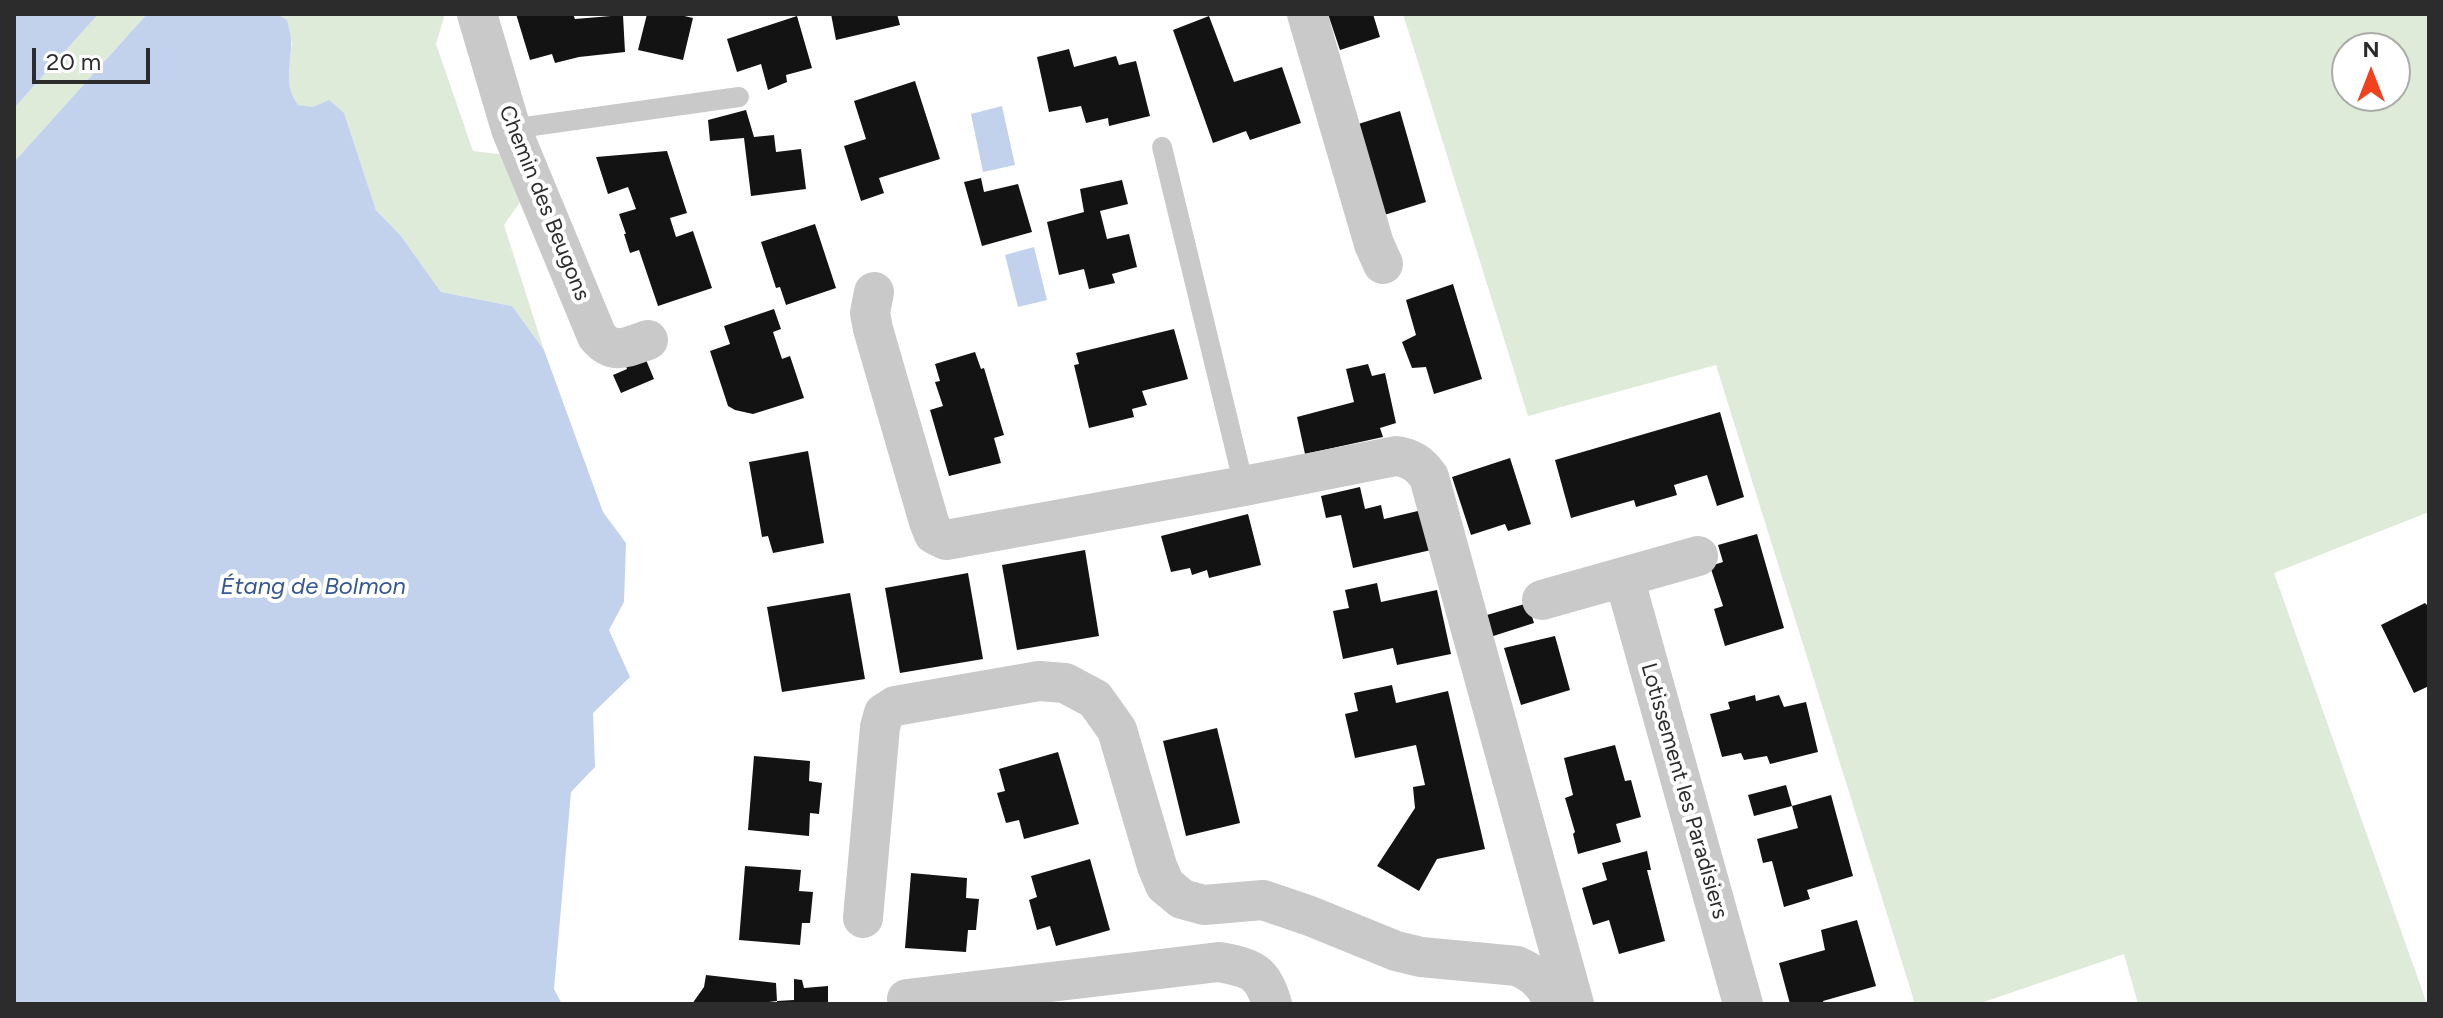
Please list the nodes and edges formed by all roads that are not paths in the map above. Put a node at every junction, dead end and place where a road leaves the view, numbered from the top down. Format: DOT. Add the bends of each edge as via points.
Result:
graph roads {
  1 [pos="477,14"];
  2 [pos="1307,14"];
  3 [pos="739,97"];
  4 [pos="511,129"];
  5 [pos="1162,147"];
  6 [pos="1383,264"];
  7 [pos="874,292"];
  8 [pos="648,340"];
  9 [pos="1244,486"];
  10 [pos="1698,556"];
  11 [pos="1624,577"];
  12 [pos="1542,600"];
  13 [pos="863,918"];
  14 [pos="907,999"];
  15 [pos="1272,1004"];
  16 [pos="1553,1004"];
  17 [pos="1574,1004"];
  18 [pos="1743,1004"];
  1 -- 4 [label="street, Chemin des Beugons"];
  2 -- 6 [label="street"];
  3 -- 4 [label="lane"];
  4 -- 8 [label="street, Chemin des Beugons" via="597,336 614,348"];
  5 -- 9 [label="lane"];
  7 -- 9 [label="street" via="873,329 934,534 946,540"];
  9 -- 17 [label="street" via="1396,456 1415,461 1429,477"];
  10 -- 11 [label="street"];
  11 -- 12 [label="street"];
  11 -- 18 [label="street, Lotissement les Paradisiers"];
  13 -- 16 [label="street" via="884,713 895,706 1039,681 1065,683 1095,699 1117,730 1157,866 1165,885 1182,899 1204,905 1263,900 1396,951 1517,966 1543,982"];
  14 -- 15 [label="street" via="1219,962 1247,967 1266,985"];
}
